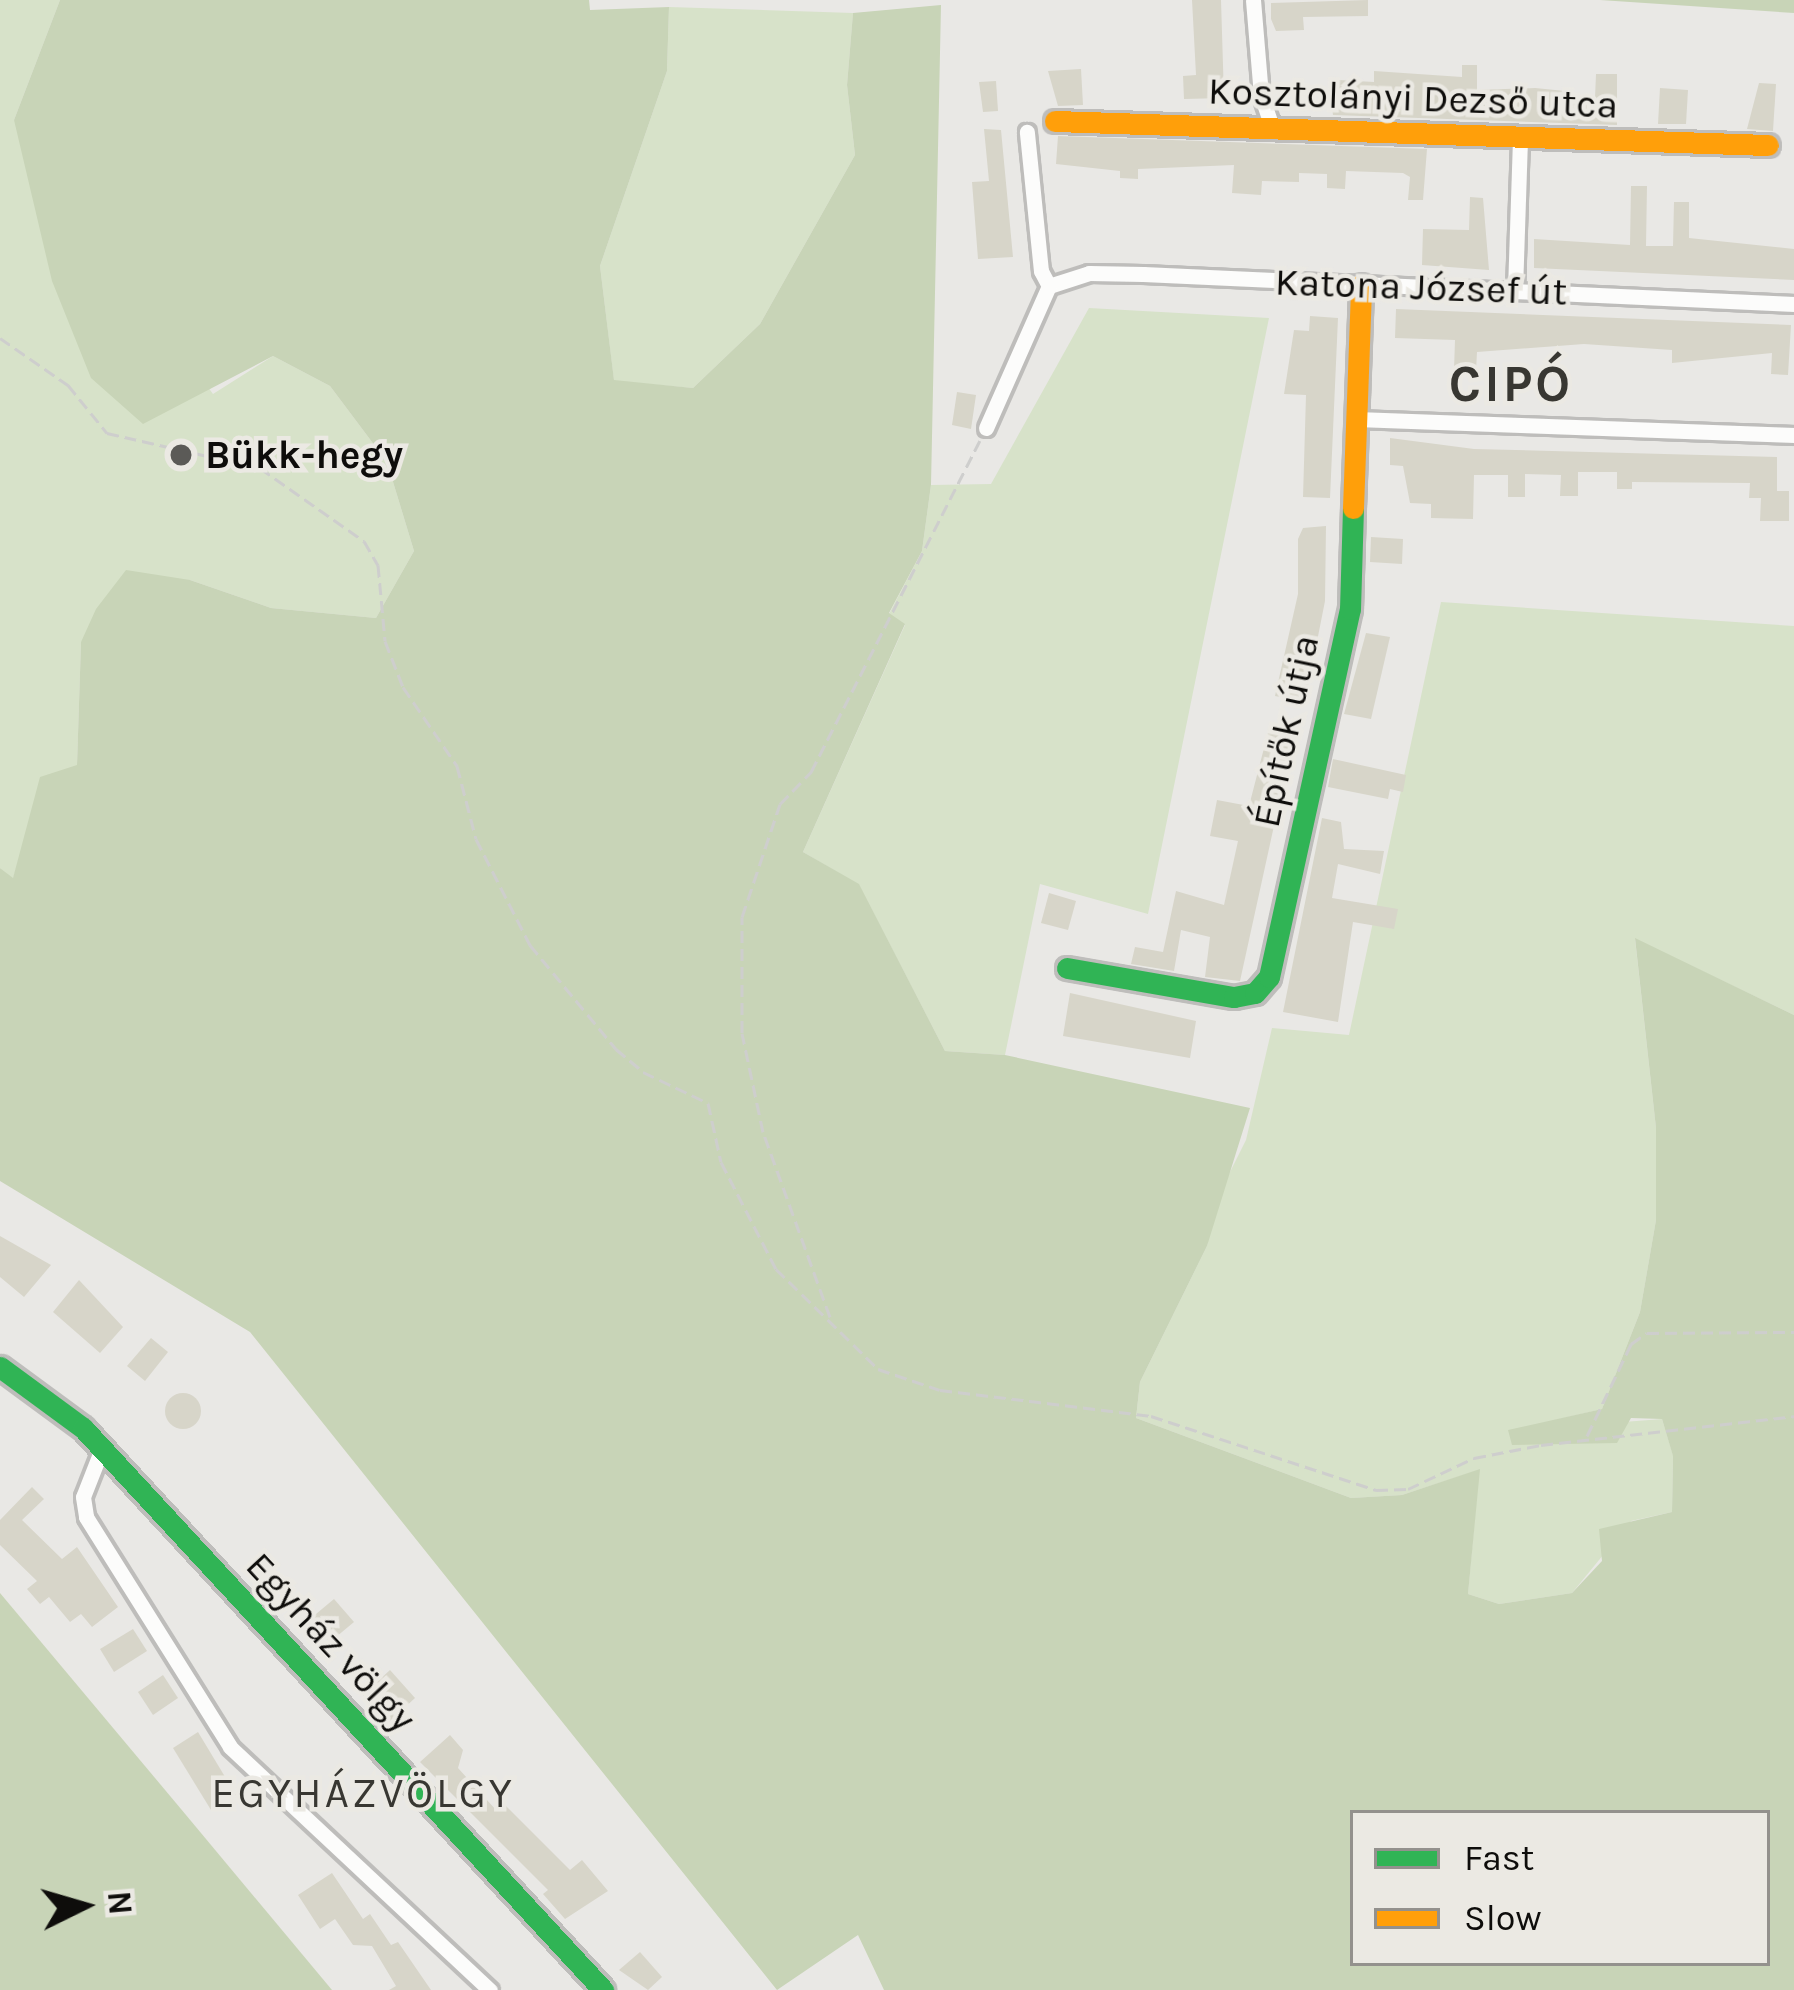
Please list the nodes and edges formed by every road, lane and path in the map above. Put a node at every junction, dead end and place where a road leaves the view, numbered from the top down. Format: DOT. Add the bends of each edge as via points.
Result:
graph roads {
  1 [pos="1252,0"];
  2 [pos="1054,121"];
  3 [pos="1273,130"];
  4 [pos="1027,132"];
  5 [pos="1520,140"];
  6 [pos="1768,145"];
  7 [pos="1361,285"];
  8 [pos="1049,286"];
  9 [pos="1515,290"];
  10 [pos="1794,304"];
  11 [pos="0,338"];
  12 [pos="1357,419"];
  13 [pos="986,428"];
  14 [pos="1794,435"];
  15 [pos="1067,968"];
  16 [pos="831,1320"];
  17 [pos="1794,1332"];
  18 [pos="0,1367"];
  19 [pos="1794,1416"];
  20 [pos="1586,1438"];
  21 [pos="101,1451"];
  22 [pos="490,1990"];
  23 [pos="604,1990"];
  1 -- 3 [label="street" via="1261,95"];
  2 -- 3 [label="street, Kosztolányi Dezső utca"];
  3 -- 5 [label="street, Kosztolányi Dezső utca"];
  4 -- 8 [label="street"];
  5 -- 6 [label="street, Kosztolányi Dezső utca"];
  5 -- 9 [label="street"];
  7 -- 8 [label="street, Katona József út" via="1089,273"];
  7 -- 9 [label="street, Katona József út"];
  7 -- 12 [label="street, Építők útja"];
  8 -- 13 [label="street"];
  9 -- 10 [label="street, Katona József út"];
  11 -- 16 [label="path" via="68,385 107,433 260,468 364,542 378,565 385,641 403,687 457,766 476,839 530,945 616,1049 643,1072 708,1103 721,1162 749,1223 776,1269"];
  12 -- 14 [label="street"];
  12 -- 15 [label="street, Építők útja" via="1350,609 1264,987 1234,997"];
  13 -- 16 [label="path" via="811,772 780,804 742,917 742,1033 763,1132"];
  16 -- 20 [label="path" via="878,1369 940,1390 1097,1403 1214,1432 1376,1490 1408,1490 1474,1458"];
  17 -- 20 [label="path" via="1647,1333 1631,1344"];
  18 -- 21 [label="street, Egyház völgy"];
  19 -- 20 [label="path"];
  21 -- 22 [label="street" via="83,1497 86,1517 230,1747"];
  21 -- 23 [label="street, Egyház völgy"];
}
